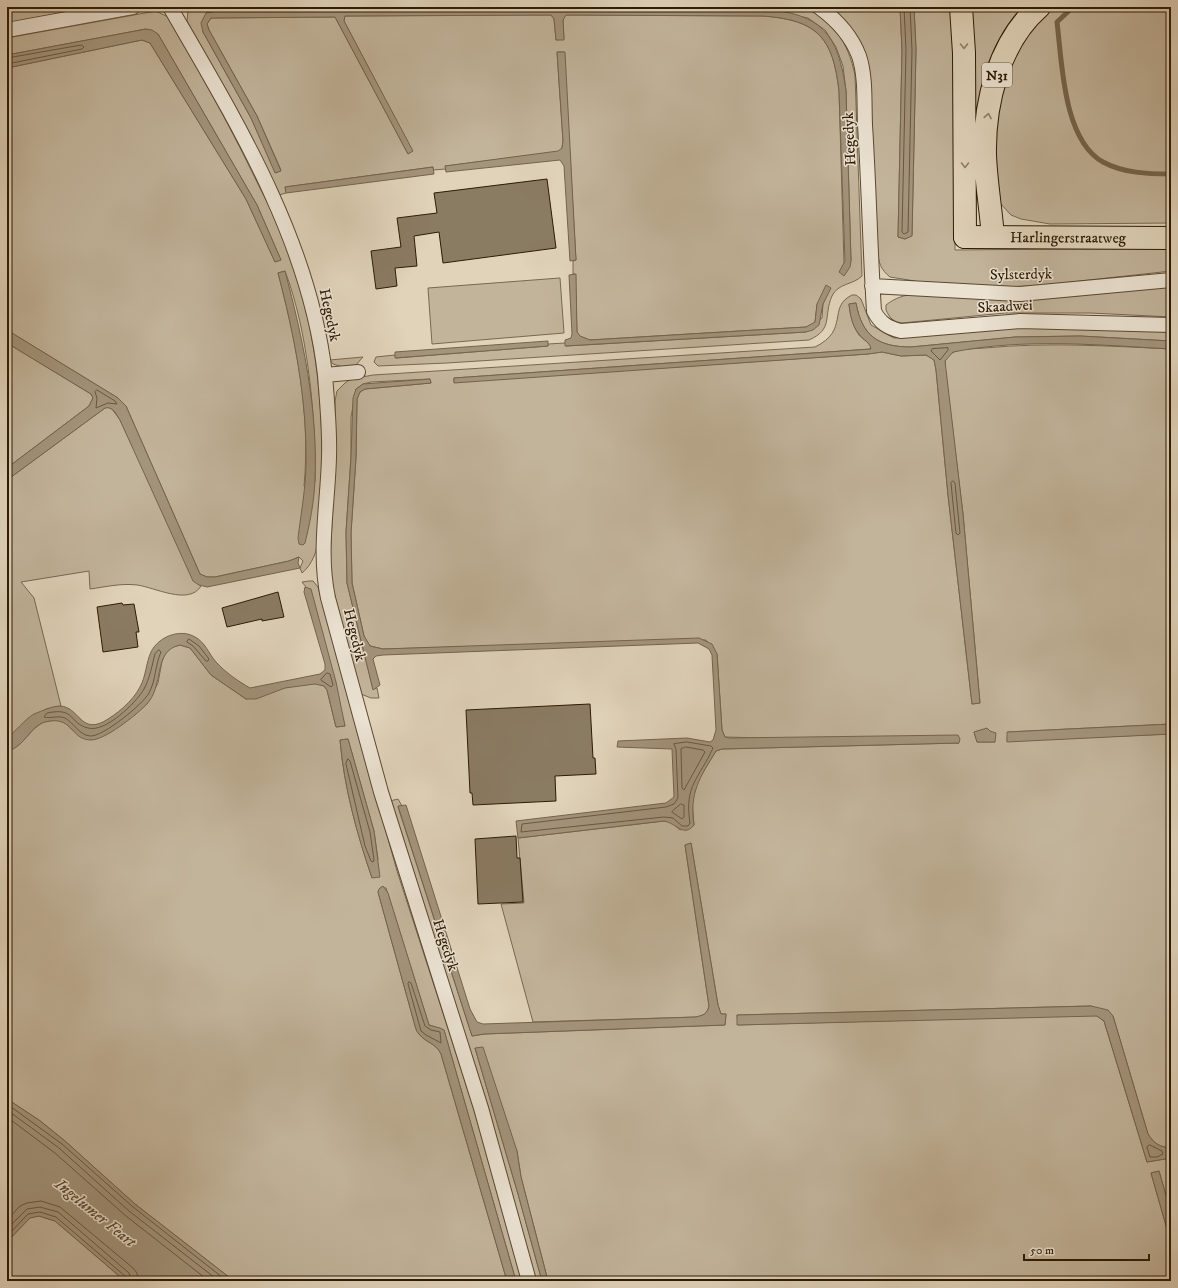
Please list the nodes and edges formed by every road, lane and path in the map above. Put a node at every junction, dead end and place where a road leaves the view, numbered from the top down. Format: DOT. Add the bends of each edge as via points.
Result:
graph roads {
  1 [pos="133,7"];
  2 [pos="170,7"];
  3 [pos="819,7"];
  4 [pos="962,7"];
  5 [pos="1039,7"];
  6 [pos="7,30"];
  7 [pos="993,237"];
  8 [pos="1171,238"];
  9 [pos="1171,280"];
  10 [pos="872,286"];
  11 [pos="1171,325"];
  12 [pos="358,372"];
  13 [pos="324,375"];
  14 [pos="529,1281"];
  1 -- 6 [label="street"];
  2 -- 13 [label="street, Hegedyk" via="245,141 298,254"];
  3 -- 10 [label="street, Hegedyk" via="841,25 859,56 866,137"];
  4 -- 7 [label="main road, Harlingerstraatweg / N31, one-way" via="965,236"];
  7 -- 5 [label="main road, N31, one-way" via="985,154 992,93 1000,64 1014,35"];
  7 -- 8 [label="main road, Harlingerstraatweg"];
  9 -- 10 [label="street, Sylsterdyk" via="1020,294"];
  10 -- 11 [label="street, Skaadwei" via="874,311 878,318 891,329 901,331 1020,321"];
  12 -- 13 [label="street"];
  13 -- 14 [label="street, Hegedyk" via="329,455 324,574 328,598 404,871 481,1108"];
}
